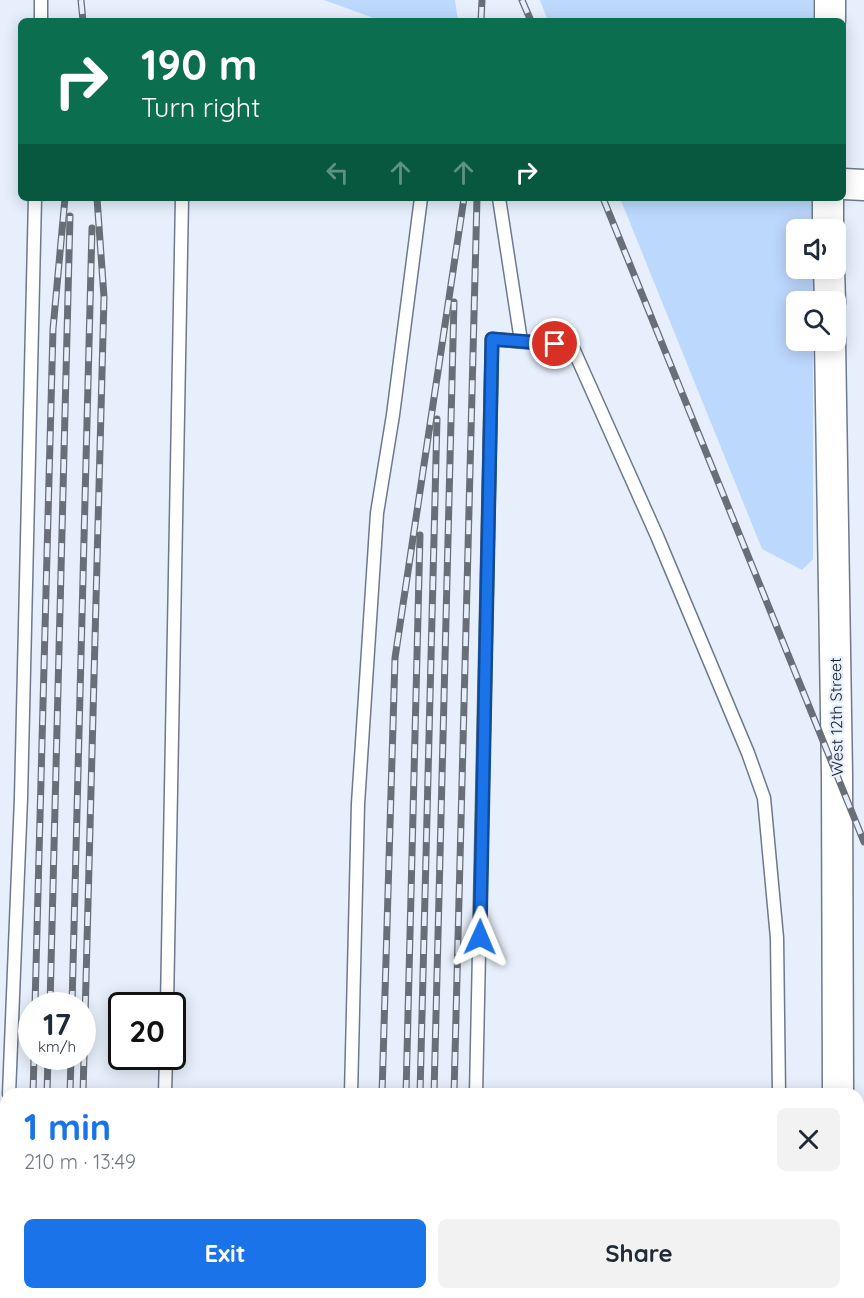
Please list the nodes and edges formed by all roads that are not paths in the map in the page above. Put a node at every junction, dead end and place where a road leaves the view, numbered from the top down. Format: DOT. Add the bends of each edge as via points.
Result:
graph roads {
  1 [pos="41,0"];
  2 [pos="830,0"];
  3 [pos="40,18"];
  4 [pos="830,18"];
  5 [pos="846,184"];
  6 [pos="864,185"];
  7 [pos="35,201"];
  8 [pos="182,201"];
  9 [pos="421,201"];
  10 [pos="499,201"];
  11 [pos="828,201"];
  12 [pos="828,219"];
  13 [pos="521,341"];
  14 [pos="830,351"];
  15 [pos="167,992"];
  16 [pos="166,1070"];
  17 [pos="9,1088"];
  18 [pos="165,1088"];
  19 [pos="351,1088"];
  20 [pos="476,1088"];
  21 [pos="779,1088"];
  22 [pos="838,1088"];
  1 -- 3 [label="lane"];
  2 -- 4 [label="street"];
  5 -- 6 [label="street"];
  7 -- 17 [label="lane" via="21,798"];
  8 -- 15 [label="lane"];
  9 -- 19 [label="lane" via="377,513 358,804"];
  10 -- 13 [label="lane"];
  11 -- 12 [label="street"];
  13 -- 20 [label="lane" via="492,339"];
  13 -- 21 [label="lane" via="572,346 657,536 764,798 777,938"];
  14 -- 22 [label="street, West 12th Street"];
  16 -- 18 [label="lane"];
}
